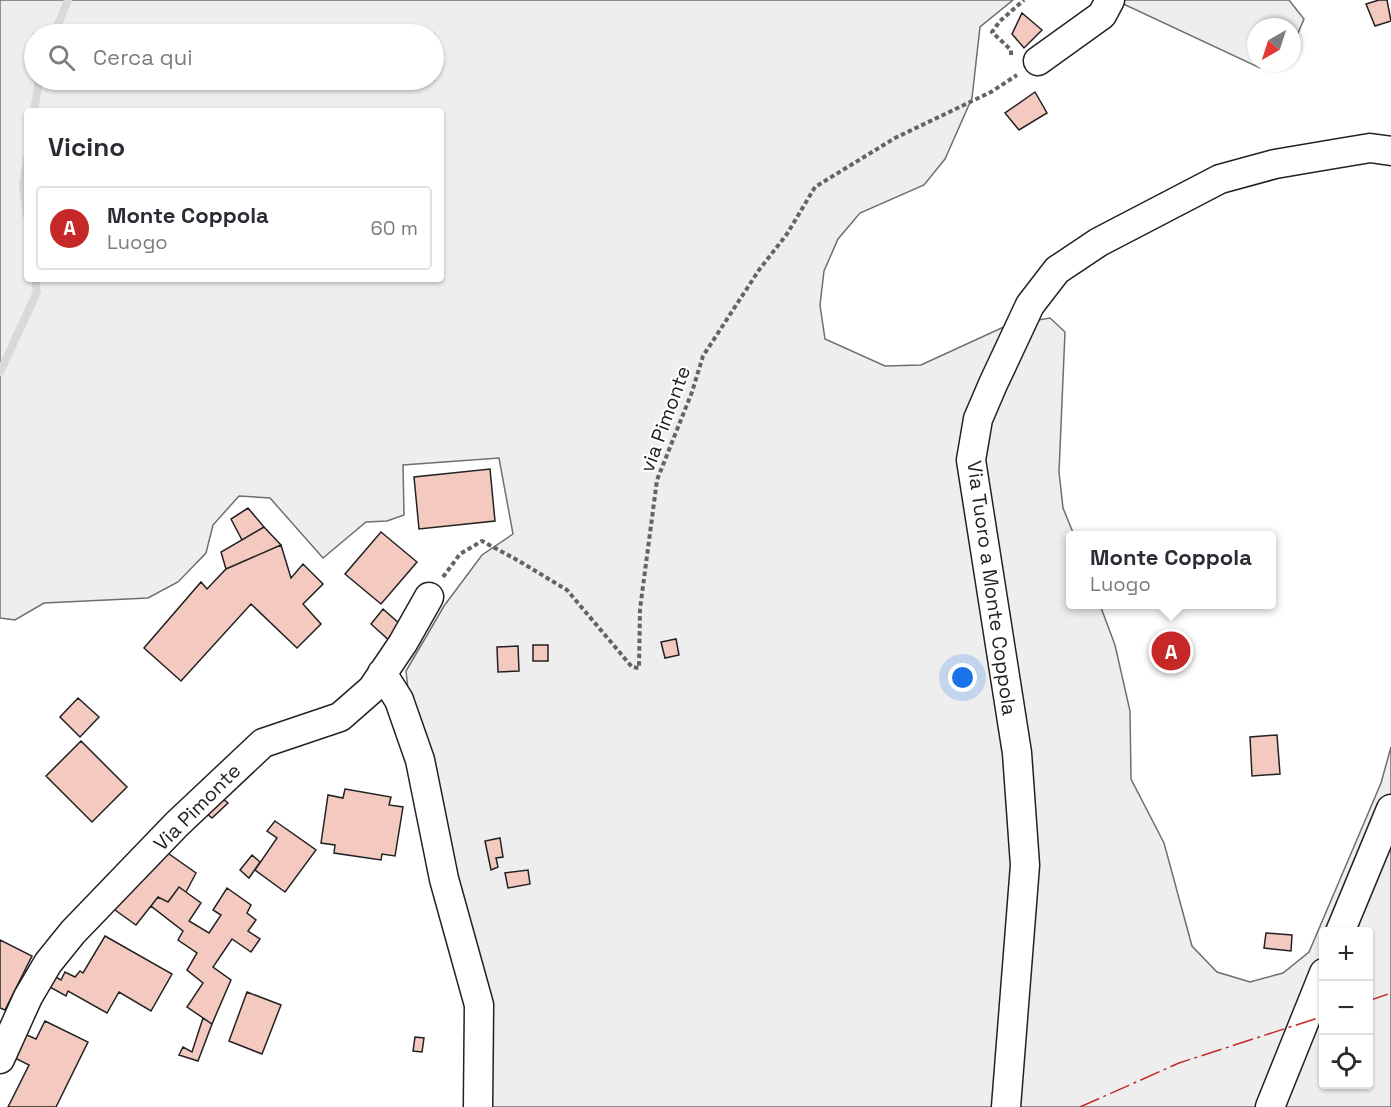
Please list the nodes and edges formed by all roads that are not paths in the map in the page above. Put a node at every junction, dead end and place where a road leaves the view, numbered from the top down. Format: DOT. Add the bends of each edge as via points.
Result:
graph roads {
  1 [pos="1110,0"];
  2 [pos="1038,61"];
  3 [pos="1391,151"];
  4 [pos="429,597"];
  5 [pos="382,673"];
  6 [pos="1391,809"];
  7 [pos="1342,927"];
  8 [pos="1320,981"];
  9 [pos="0,1059"];
  10 [pos="478,1107"];
  11 [pos="1006,1107"];
  12 [pos="1270,1107"];
  1 -- 2 [label="street" via="1102,15"];
  3 -- 11 [label="street, Via Tuoro a Monte Coppola" via="1370,148 1328,154 1220,179 1099,242 1057,270 1030,305 978,419 971,460 1017,753 1025,865"];
  4 -- 5 [label="street, Via Pimonte"];
  5 -- 9 [label="street, Via Pimonte" via="372,689 340,717 263,743 177,824 48,963"];
  5 -- 10 [label="street" via="399,700 420,760 444,879 479,1005"];
  6 -- 7 [label="street"];
  8 -- 12 [label="street"];
}
